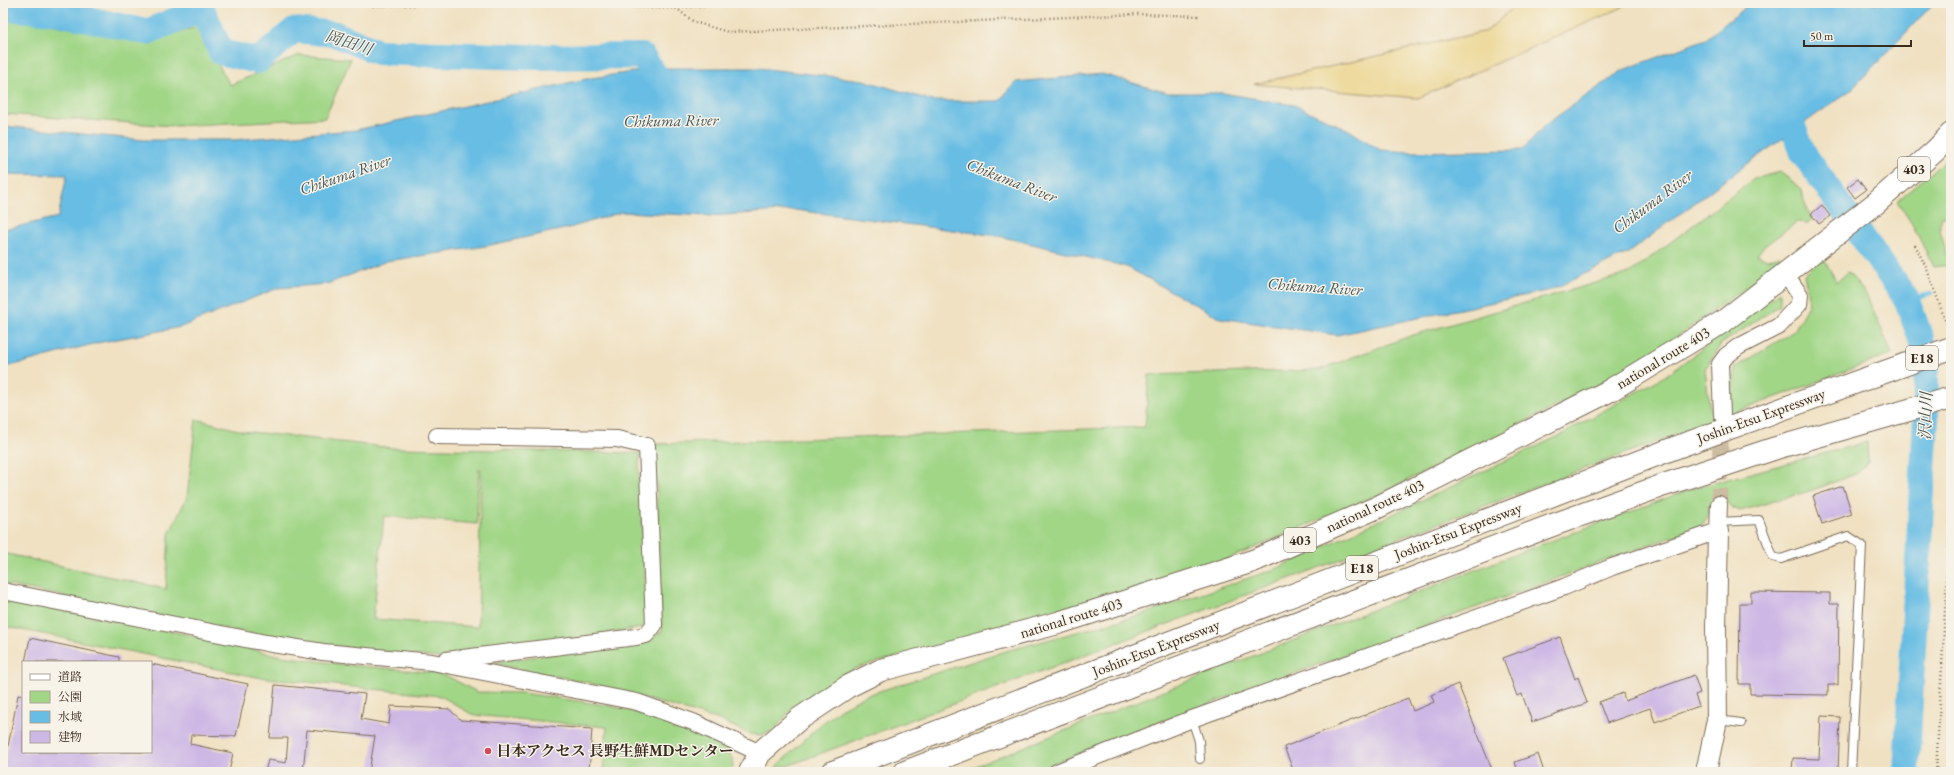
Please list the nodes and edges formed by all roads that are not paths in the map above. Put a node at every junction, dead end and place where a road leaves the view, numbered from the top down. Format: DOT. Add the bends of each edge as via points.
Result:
graph roads {
  1 [pos="1951,134"];
  2 [pos="1786,274"];
  3 [pos="1951,348"];
  4 [pos="1951,398"];
  5 [pos="1722,415"];
  6 [pos="437,436"];
  7 [pos="1719,504"];
  8 [pos="1718,526"];
  9 [pos="3,591"];
  10 [pos="432,662"];
  11 [pos="1192,719"];
  12 [pos="1717,720"];
  13 [pos="1741,723"];
  14 [pos="1200,759"];
  15 [pos="755,763"];
  16 [pos="833,772"];
  17 [pos="905,772"];
  18 [pos="1057,772"];
  19 [pos="1706,772"];
  20 [pos="1851,772"];
  1 -- 2 [label="highway, national route 403 / 403" via="1876,203"];
  2 -- 5 [label="street" via="1800,295 1799,304 1779,326 1738,347 1720,364"];
  2 -- 15 [label="highway, national route 403 / 403" via="1724,321 1609,391 1378,507 1253,561 1058,623 881,670 799,719"];
  3 -- 16 [label="highway, Joshin-Etsu Expressway / E18" via="1677,447"];
  4 -- 17 [label="highway, Joshin-Etsu Expressway / E18" via="1768,451 1664,485"];
  6 -- 10 [label="street" via="617,439 647,446 654,625 646,635 636,637"];
  7 -- 8 [label="street"];
  8 -- 11 [label="street" via="1564,587"];
  8 -- 12 [label="street"];
  8 -- 20 [label="lane" via="1759,520 1773,557 1781,559 1848,536 1862,545"];
  9 -- 10 [label="street" via="273,645"];
  10 -- 15 [label="street" via="637,702 693,722"];
  11 -- 14 [label="lane" via="1199,741"];
  11 -- 18 [label="street"];
  12 -- 13 [label="lane"];
  12 -- 19 [label="street"];
}
